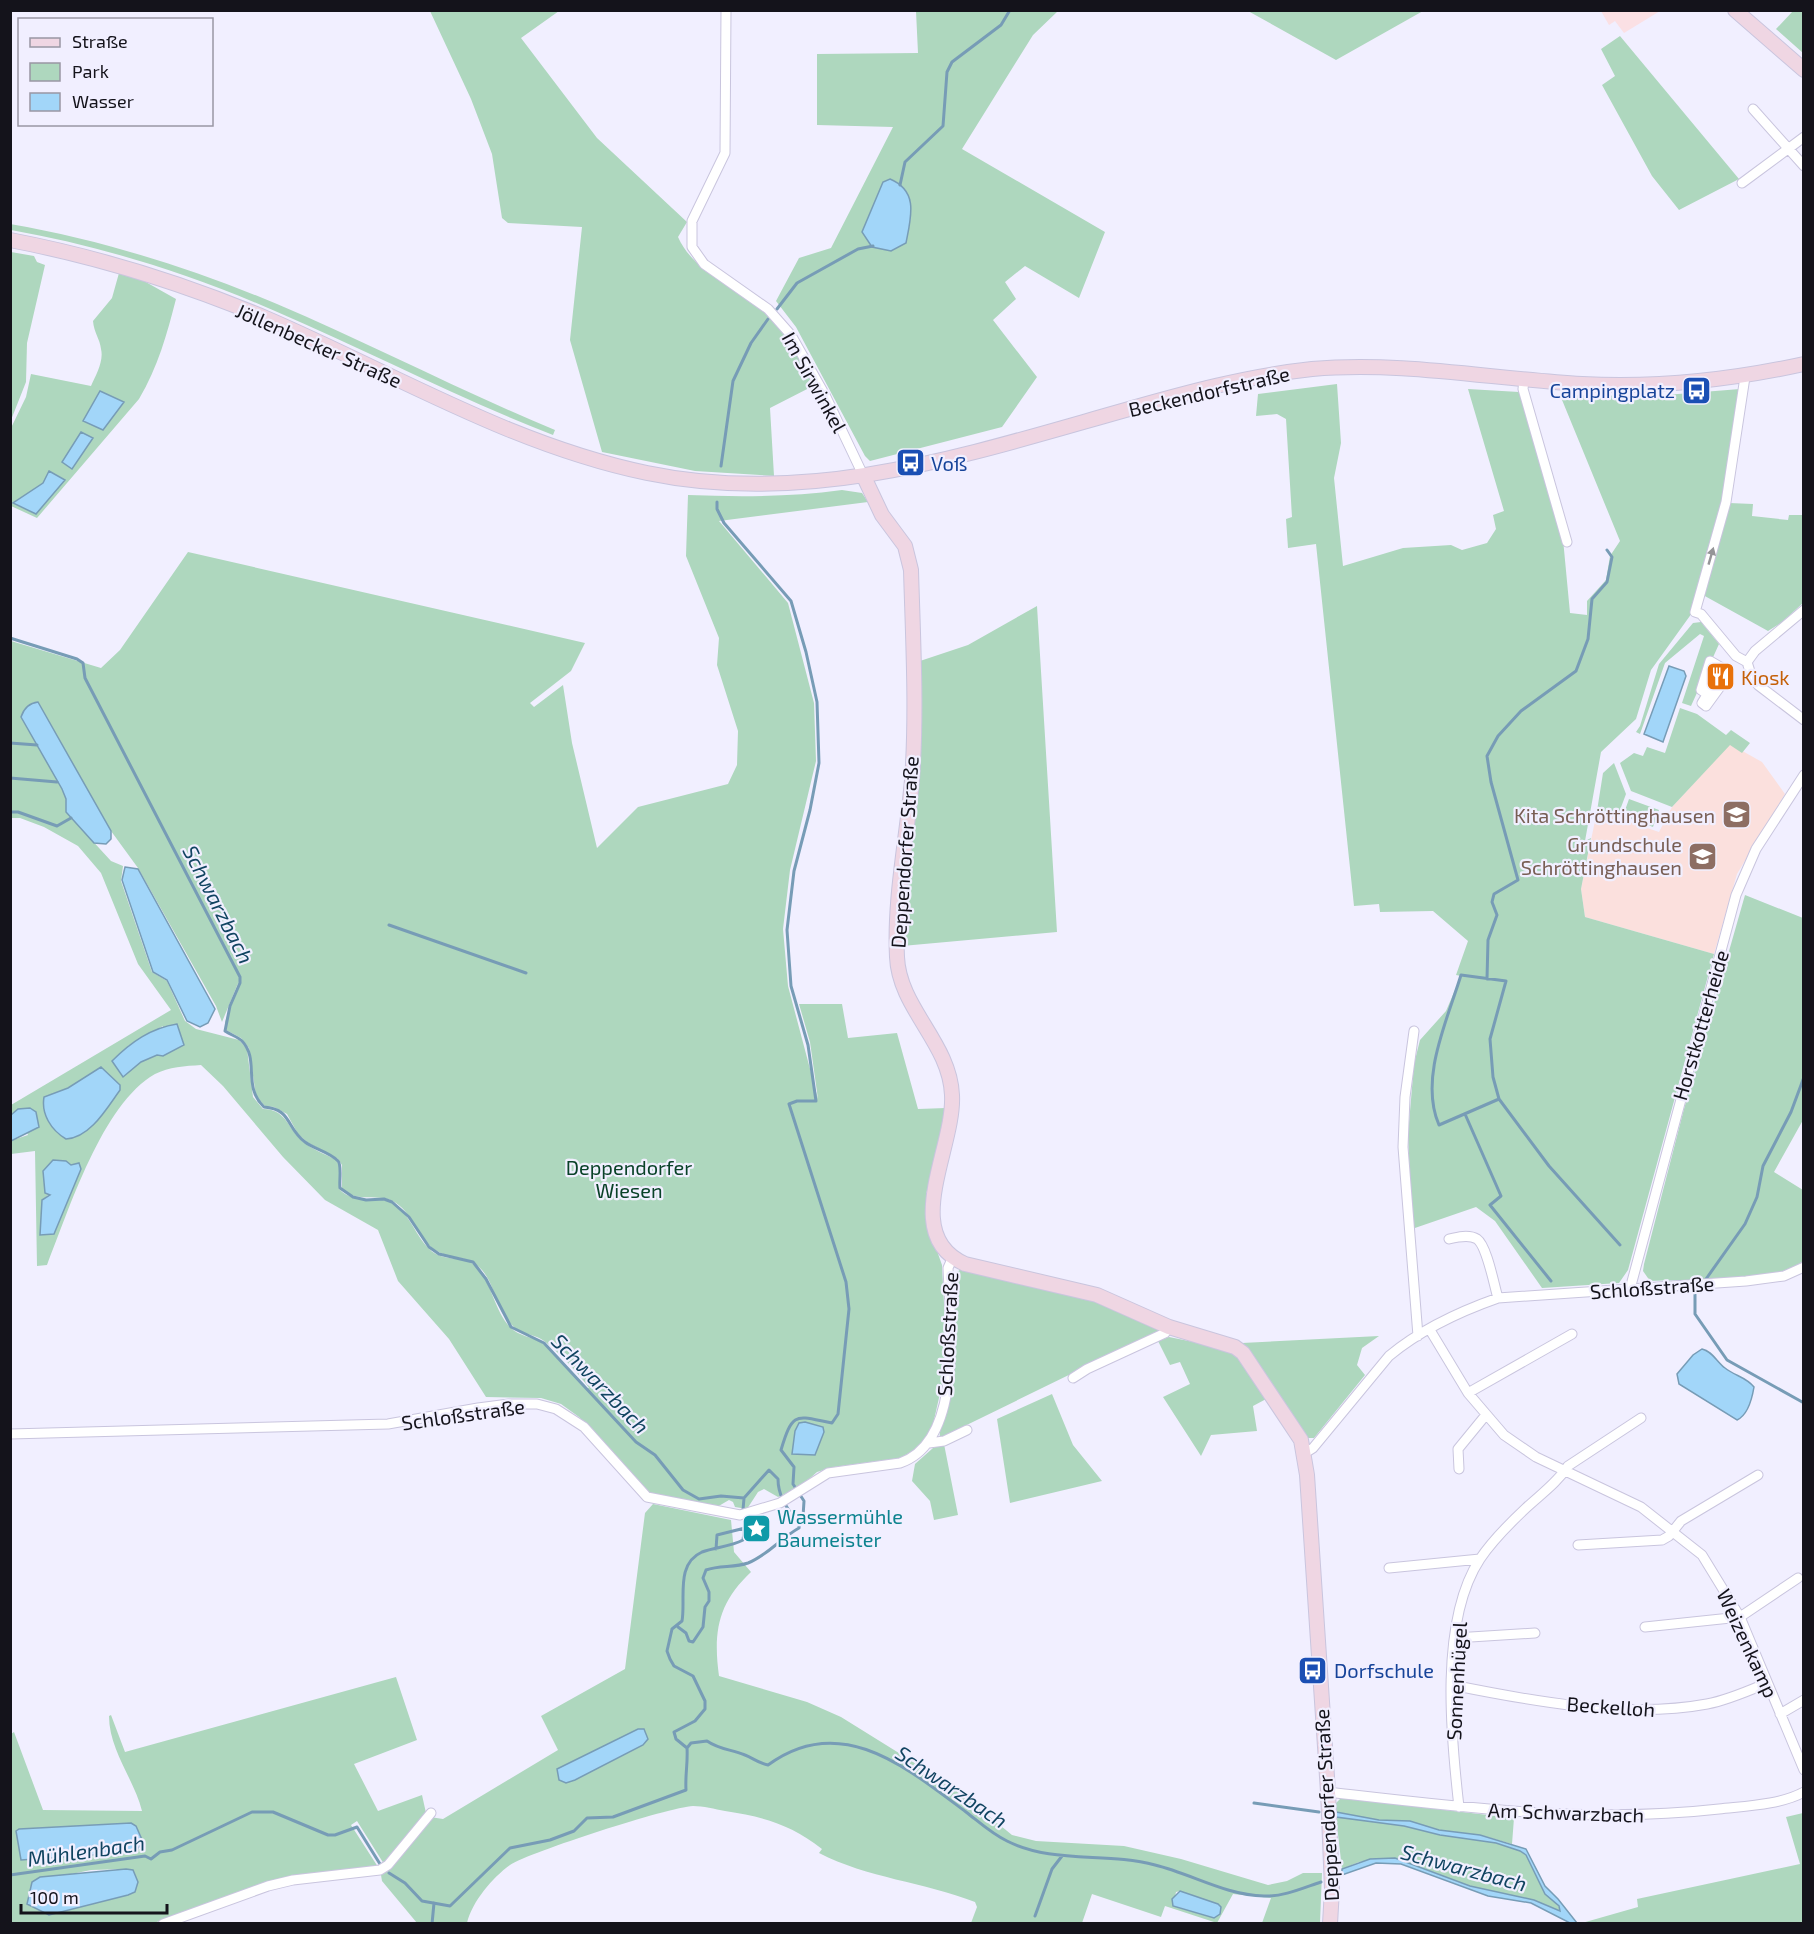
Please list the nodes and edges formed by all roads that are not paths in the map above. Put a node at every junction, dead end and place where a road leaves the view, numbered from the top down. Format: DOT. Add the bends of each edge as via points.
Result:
graph roads {
  1 [pos="726,10"];
  2 [pos="1735,10"];
  3 [pos="1803,70"];
  4 [pos="1753,109"];
  5 [pos="1803,137"];
  6 [pos="1789,148"];
  7 [pos="1803,166"];
  8 [pos="1742,183"];
  9 [pos="10,240"];
  10 [pos="1803,364"];
  11 [pos="1745,377"];
  12 [pos="1524,380"];
  13 [pos="622,467"];
  14 [pos="864,477"];
  15 [pos="1567,542"];
  16 [pos="1803,610"];
  17 [pos="1710,661"];
  18 [pos="1747,662"];
  19 [pos="1803,720"];
  20 [pos="1803,775"];
  21 [pos="1414,1031"];
  22 [pos="1449,1239"];
  23 [pos="952,1258"];
  24 [pos="1803,1268"];
  25 [pos="1630,1289"];
  26 [pos="1498,1298"];
  27 [pos="1169,1326"];
  28 [pos="1430,1330"];
  29 [pos="1572,1334"];
  30 [pos="1418,1336"];
  31 [pos="1073,1378"];
  32 [pos="1468,1393"];
  33 [pos="1485,1416"];
  34 [pos="1641,1418"];
  35 [pos="967,1430"];
  36 [pos="10,1434"];
  37 [pos="929,1443"];
  38 [pos="1305,1453"];
  39 [pos="1459,1468"];
  40 [pos="1565,1471"];
  41 [pos="1758,1475"];
  42 [pos="1673,1530"];
  43 [pos="1578,1545"];
  44 [pos="1480,1559"];
  45 [pos="1389,1568"];
  46 [pos="1798,1578"];
  47 [pos="1740,1617"];
  48 [pos="1645,1627"];
  49 [pos="1535,1633"];
  50 [pos="1455,1638"];
  51 [pos="1767,1683"];
  52 [pos="1452,1685"];
  53 [pos="1803,1700"];
  54 [pos="1780,1714"];
  55 [pos="1803,1770"];
  56 [pos="1328,1792"];
  57 [pos="1803,1792"];
  58 [pos="1460,1807"];
  59 [pos="430,1813"];
  60 [pos="163,1923"];
  61 [pos="1330,1923"];
  1 -- 14 [label="street, Im Sirwinkel" via="725,153 692,221 692,248 704,264 768,309 783,326 826,397"];
  2 -- 3 [label="street"];
  4 -- 6 [label="street"];
  5 -- 6 [label="street"];
  6 -- 7 [label="street"];
  6 -- 8 [label="street"];
  9 -- 13 [label="street, Jöllenbecker Straße" via="117,265 206,294 516,432"];
  10 -- 11 [label="street, Beckendorfstraße"];
  11 -- 12 [label="street, Beckendorfstraße" via="1587,385"];
  18 -- 11 [label="street, one-way" via="1736,656 1701,614 1695,612 1726,502"];
  12 -- 14 [label="street, Beckendorfstraße" via="1367,366 1247,378 912,468"];
  12 -- 15 [label="street" via="1523,389"];
  13 -- 14 [label="street, Beckendorfstraße" via="676,478 760,485"];
  14 -- 23 [label="street, Deppendorfer Straße" via="882,515 905,546 911,570 912,777 897,957 908,997 941,1053 952,1092 952,1120 931,1208 936,1234"];
  16 -- 18 [label="street"];
  17 -- 17 [label="street" via="1701,690 1710,690 1702,703 1706,706 1722,684 1717,676 1722,668"];
  18 -- 19 [label="street" via="1758,685"];
  20 -- 25 [label="street, Horstkotterheide" via="1756,849 1736,895"];
  21 -- 30 [label="street" via="1403,1147"];
  22 -- 26 [label="street" via="1477,1239 1484,1247"];
  23 -- 27 [label="street, Deppendorfer Straße" via="1097,1295"];
  23 -- 37 [label="street, Schloßstraße" via="948,1268 948,1380 937,1427"];
  24 -- 25 [label="street, Schloßstraße" via="1784,1276 1746,1281"];
  25 -- 26 [label="street, Schloßstraße"];
  26 -- 28 [label="street, Schloßstraße"];
  27 -- 31 [label="street" via="1165,1333"];
  27 -- 38 [label="street, Deppendorfer Straße" via="1226,1342 1244,1353"];
  28 -- 30 [label="street, Schloßstraße"];
  28 -- 32 [label="street, Weizenkamp"];
  29 -- 32 [label="street"];
  30 -- 38 [label="street, Schloßstraße" via="1389,1356"];
  32 -- 33 [label="street, Weizenkamp"];
  33 -- 39 [label="street" via="1458,1449"];
  33 -- 40 [label="street, Weizenkamp" via="1504,1435"];
  34 -- 40 [label="street"];
  35 -- 37 [label="street, Schloßstraße"];
  36 -- 37 [label="street, Schloßstraße" via="388,1424 478,1408 537,1404 556,1408 584,1427 646,1497 740,1515 780,1503 828,1473 911,1460"];
  38 -- 56 [label="street, Deppendorfer Straße"];
  40 -- 42 [label="street, Weizenkamp" via="1617,1494"];
  40 -- 44 [label="street, Sonnenhügel" via="1525,1508"];
  41 -- 42 [label="street" via="1681,1521"];
  42 -- 43 [label="street" via="1662,1540"];
  42 -- 47 [label="street, Weizenkamp" via="1702,1555"];
  44 -- 45 [label="street"];
  44 -- 50 [label="street, Sonnenhügel" via="1462,1600"];
  46 -- 47 [label="street"];
  47 -- 48 [label="street"];
  47 -- 51 [label="street, Weizenkamp"];
  49 -- 50 [label="street"];
  50 -- 52 [label="street, Sonnenhügel"];
  51 -- 52 [label="street, Beckelloh" via="1707,1704 1663,1709 1544,1701"];
  51 -- 54 [label="street, Weizenkamp"];
  52 -- 58 [label="street, Sonnenhügel" via="1452,1738"];
  53 -- 54 [label="street"];
  54 -- 55 [label="street, Weizenkamp"];
  56 -- 58 [label="street, Am Schwarzbach"];
  56 -- 61 [label="street, Deppendorfer Straße"];
  57 -- 58 [label="street, Am Schwarzbach" via="1773,1801 1676,1814 1590,1816"];
  59 -- 60 [label="street" via="380,1870 268,1886"];
}
